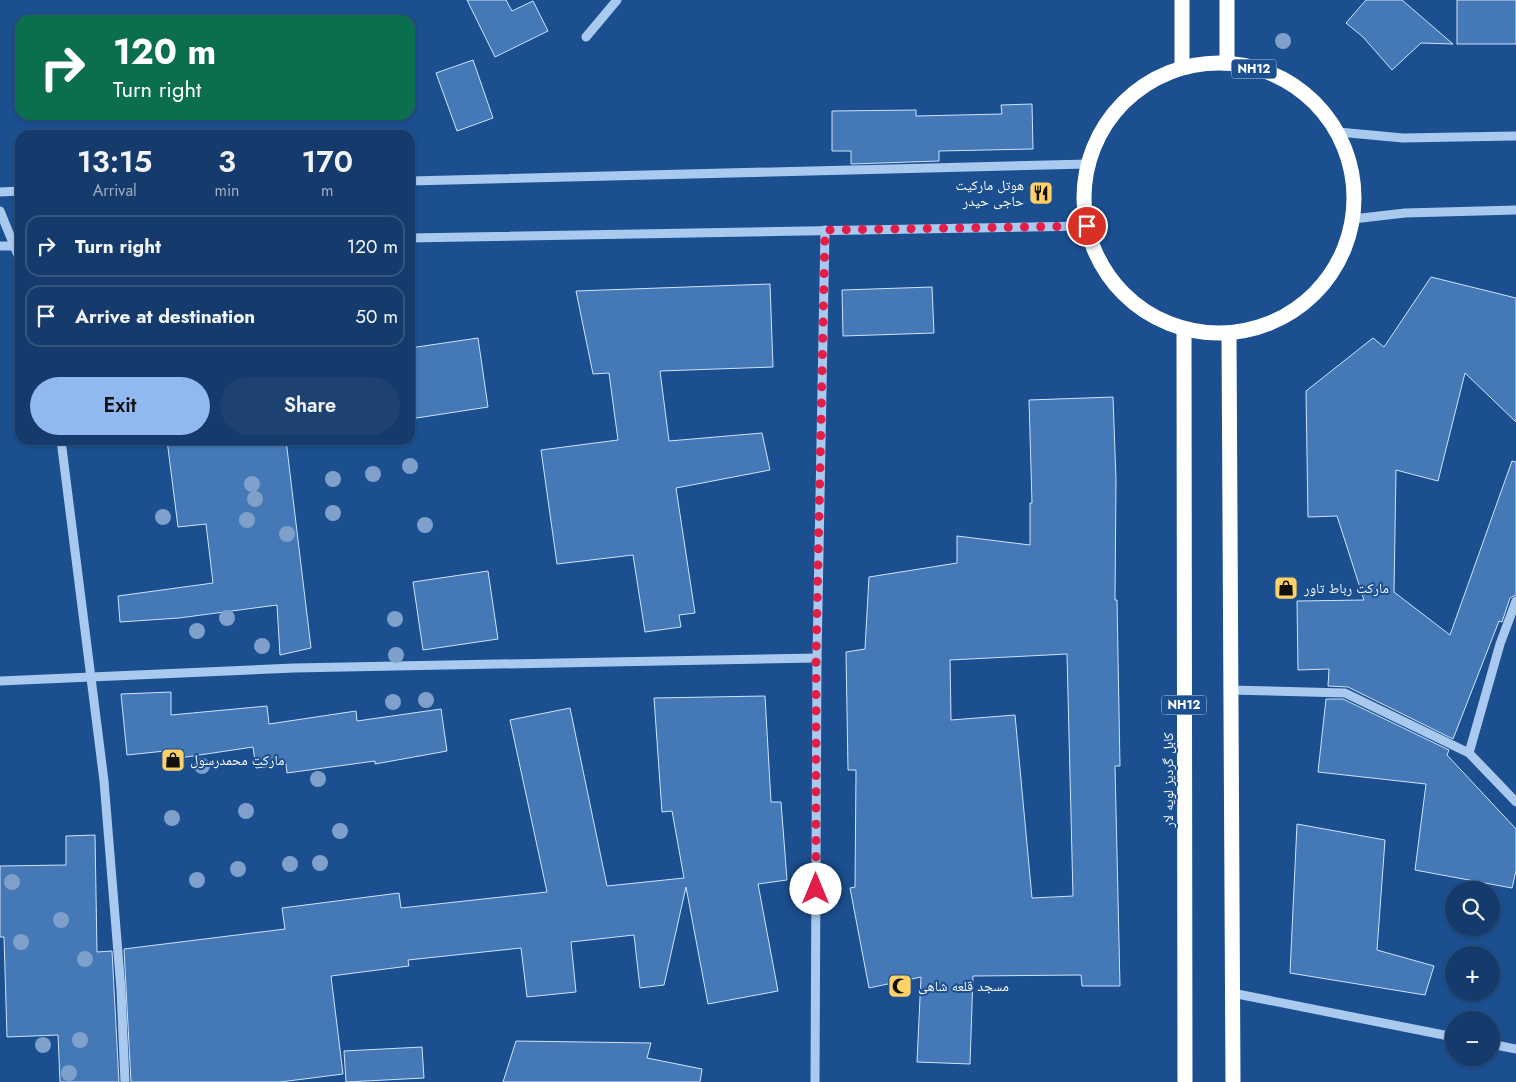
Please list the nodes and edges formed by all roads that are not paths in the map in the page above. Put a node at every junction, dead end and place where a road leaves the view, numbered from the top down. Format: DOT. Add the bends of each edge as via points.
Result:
graph roads {
  1 [pos="617,0"];
  2 [pos="1182,0"];
  3 [pos="1227,0"];
  4 [pos="586,38"];
  5 [pos="1227,62"];
  6 [pos="1182,67"];
  7 [pos="1338,132"];
  8 [pos="1516,136"];
  9 [pos="1088,164"];
  10 [pos="415,181"];
  11 [pos="15,191"];
  12 [pos="0,192"];
  13 [pos="1516,210"];
  14 [pos="0,211"];
  15 [pos="1353,219"];
  16 [pos="1087,226"];
  17 [pos="825,230"];
  18 [pos="415,238"];
  19 [pos="15,242"];
  20 [pos="0,246"];
  21 [pos="15,246"];
  22 [pos="1184,329"];
  23 [pos="1229,333"];
  24 [pos="62,445"];
  25 [pos="1516,601"];
  26 [pos="816,658"];
  27 [pos="93,677"];
  28 [pos="0,682"];
  29 [pos="1230,690"];
  30 [pos="1470,753"];
  31 [pos="1516,802"];
  32 [pos="1232,993"];
  33 [pos="1445,1035"];
  34 [pos="1500,1046"];
  35 [pos="1516,1049"];
  36 [pos="126,1082"];
  37 [pos="816,1082"];
  38 [pos="1185,1082"];
  39 [pos="1233,1082"];
  1 -- 4 [label="street"];
  2 -- 6 [label="highway"];
  3 -- 5 [label="highway, NH12"];
  5 -- 6 [label="highway, NH12"];
  5 -- 7 [label="highway, NH12" via="1271,73 1310,96"];
  6 -- 9 [label="highway, NH12" via="1142,86 1110,116"];
  7 -- 8 [label="street" via="1403,138"];
  7 -- 15 [label="highway, NH12" via="1353,174"];
  9 -- 10 [label="street"];
  9 -- 16 [label="highway, NH12" via="1083,198"];
  11 -- 12 [label="street"];
  13 -- 15 [label="street" via="1404,213"];
  14 -- 19 [label="street"];
  15 -- 23 [label="highway, NH12" via="1339,262 1311,298 1273,322"];
  16 -- 17 [label="street"];
  16 -- 22 [label="highway, NH12" via="1090,242 1111,280 1143,310"];
  17 -- 18 [label="street"];
  17 -- 26 [label="street"];
  20 -- 21 [label="street"];
  22 -- 23 [label="highway, NH12"];
  22 -- 38 [label="highway, کابل گردیز لویه لار / NH12"];
  23 -- 29 [label="highway"];
  24 -- 27 [label="street"];
  25 -- 30 [label="street" via="1500,644"];
  26 -- 27 [label="street" via="294,668"];
  26 -- 37 [label="street"];
  27 -- 28 [label="street"];
  27 -- 36 [label="street"];
  29 -- 30 [label="street" via="1346,693"];
  29 -- 32 [label="highway"];
  30 -- 31 [label="street"];
  32 -- 33 [label="street"];
  32 -- 39 [label="highway"];
  34 -- 35 [label="street"];
}
